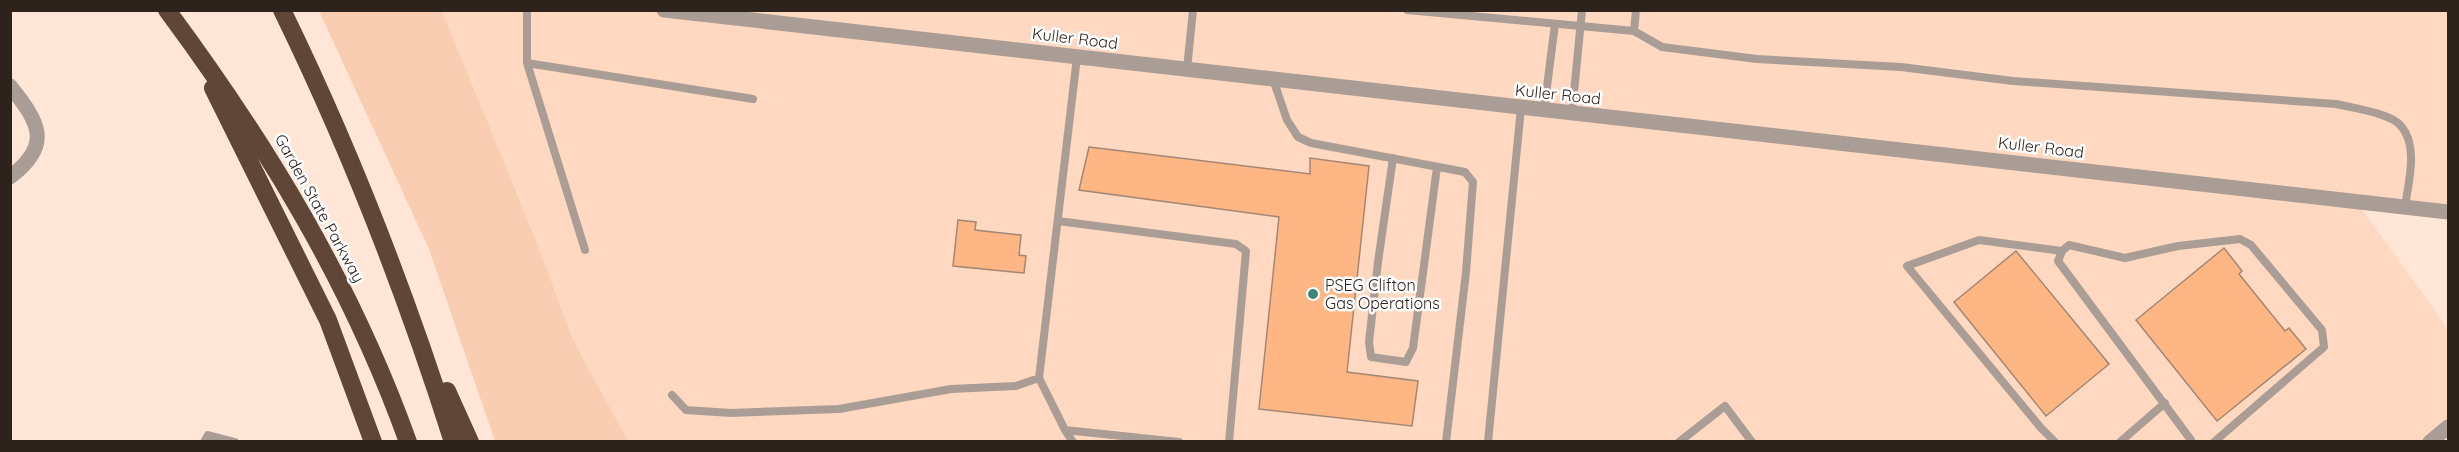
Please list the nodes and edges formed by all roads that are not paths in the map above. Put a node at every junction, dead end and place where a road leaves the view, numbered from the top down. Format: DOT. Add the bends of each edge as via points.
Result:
graph roads {
  1 [pos="167,10"];
  2 [pos="282,10"];
  3 [pos="527,10"];
  4 [pos="664,10"];
  5 [pos="1193,10"];
  6 [pos="1407,10"];
  7 [pos="1582,10"];
  8 [pos="1636,10"];
  9 [pos="1555,24"];
  10 [pos="1581,26"];
  11 [pos="1634,31"];
  12 [pos="190,41"];
  13 [pos="1077,57"];
  14 [pos="527,63"];
  15 [pos="1187,69"];
  16 [pos="1273,79"];
  17 [pos="10,86"];
  18 [pos="753,99"];
  19 [pos="1521,108"];
  20 [pos="1544,110"];
  21 [pos="1572,113"];
  22 [pos="1393,158"];
  23 [pos="1437,167"];
  24 [pos="10,177"];
  25 [pos="2405,207"];
  26 [pos="2448,212"];
  27 [pos="1058,221"];
  28 [pos="585,250"];
  29 [pos="2062,251"];
  30 [pos="396,276"];
  31 [pos="1039,378"];
  32 [pos="672,394"];
  33 [pos="2165,403"];
  34 [pos="2448,427"];
  35 [pos="1065,430"];
  36 [pos="2191,440"];
  37 [pos="204,441"];
  38 [pos="235,441"];
  39 [pos="373,441"];
  40 [pos="408,441"];
  41 [pos="453,441"];
  42 [pos="470,441"];
  43 [pos="1073,441"];
  44 [pos="1179,441"];
  45 [pos="1229,441"];
  46 [pos="1446,441"];
  47 [pos="1488,441"];
  48 [pos="1681,441"];
  49 [pos="1752,441"];
  50 [pos="2055,441"];
  51 [pos="2120,441"];
  52 [pos="2214,441"];
  53 [pos="2430,441"];
  1 -- 12 [label="highway, Garden State Parkway"];
  2 -- 30 [label="highway" via="348,156"];
  3 -- 14 [label="lane"];
  4 -- 13 [label="street, Kuller Road"];
  5 -- 15 [label="lane"];
  6 -- 9 [label="lane"];
  7 -- 10 [label="lane"];
  8 -- 11 [label="lane"];
  9 -- 10 [label="lane"];
  9 -- 20 [label="lane"];
  10 -- 11 [label="lane"];
  10 -- 21 [label="lane"];
  11 -- 25 [label="lane" via="1662,47 1757,59 1901,67 2013,81 2336,104 2388,117 2401,126 2410,145"];
  12 -- 39 [label="highway" via="328,320"];
  12 -- 40 [label="highway, Garden State Parkway" via="249,124 322,247 364,333"];
  13 -- 15 [label="street, Kuller Road"];
  13 -- 27 [label="lane"];
  14 -- 18 [label="lane"];
  14 -- 28 [label="lane"];
  15 -- 16 [label="street, Kuller Road"];
  16 -- 19 [label="street, Kuller Road"];
  16 -- 22 [label="lane" via="1287,120 1298,137 1311,143"];
  17 -- 24 [label="street" via="32,116 38,139 33,157"];
  19 -- 20 [label="street, Kuller Road"];
  19 -- 47 [label="lane"];
  20 -- 21 [label="street, Kuller Road"];
  21 -- 25 [label="street, Kuller Road"];
  22 -- 23 [label="lane"];
  22 -- 23 [label="lane" via="1369,342 1371,357 1406,362 1413,348"];
  23 -- 46 [label="lane" via="1465,172 1473,182 1474,199"];
  25 -- 26 [label="street, Kuller Road"];
  27 -- 31 [label="lane"];
  27 -- 45 [label="lane" via="1236,244 1246,251"];
  29 -- 33 [label="lane" via="2058,261"];
  29 -- 50 [label="lane" via="1979,240 1907,266"];
  29 -- 52 [label="lane" via="2069,245 2125,258 2178,246 2241,239 2251,245 2322,330 2324,347"];
  30 -- 41 [label="highway"];
  30 -- 42 [label="highway"];
  31 -- 32 [label="lane" via="1016,386 951,389 839,409 731,413 686,410"];
  31 -- 35 [label="lane"];
  33 -- 36 [label="lane"];
  33 -- 51 [label="lane"];
  34 -- 53 [label="street"];
  35 -- 43 [label="lane"];
  35 -- 44 [label="lane"];
  37 -- 38 [label="lane" via="208,435"];
  48 -- 49 [label="lane" via="1725,406"];
}
